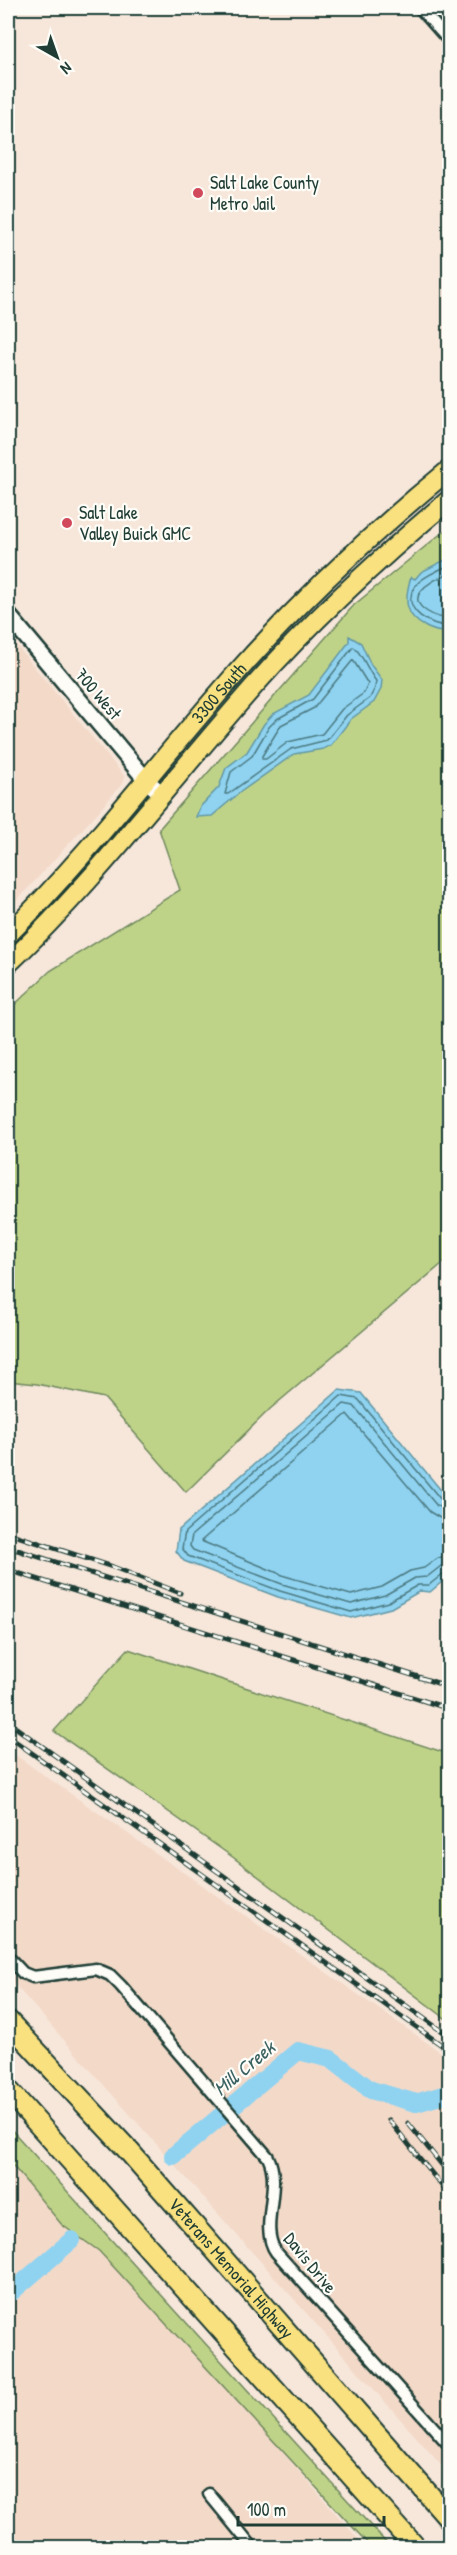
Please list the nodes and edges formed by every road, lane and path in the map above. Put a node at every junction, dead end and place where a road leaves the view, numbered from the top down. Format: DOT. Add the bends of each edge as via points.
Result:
graph roads {
  1 [pos="420,8"];
  2 [pos="450,42"];
  3 [pos="450,469"];
  4 [pos="450,499"];
  5 [pos="8,615"];
  6 [pos="147,781"];
  7 [pos="163,795"];
  8 [pos="8,935"];
  9 [pos="8,964"];
  10 [pos="8,1957"];
  11 [pos="8,2009"];
  12 [pos="8,2021"];
  13 [pos="8,2090"];
  14 [pos="8,2104"];
  15 [pos="128,2149"];
  16 [pos="91,2185"];
  17 [pos="450,2446"];
  18 [pos="209,2494"];
  19 [pos="450,2519"];
  20 [pos="253,2547"];
  21 [pos="416,2547"];
  1 -- 2 [label="street"];
  3 -- 6 [label="main road, 3300 South" via="322,580 227,684"];
  4 -- 7 [label="main road, 3300 South" via="341,594 256,684"];
  5 -- 6 [label="street, 700 West"];
  6 -- 7 [label="street, 700 West"];
  6 -- 8 [label="main road, 3300 South"];
  7 -- 9 [label="main road, 3300 South" via="49,924"];
  10 -- 17 [label="street, Davis Drive" via="23,1973 33,1977 96,1969 110,1975 268,2157 274,2182 269,2238 272,2245"];
  11 -- 15 [label="highway"];
  12 -- 15 [label="highway, Veterans Memorial Highway"];
  13 -- 16 [label="highway"];
  14 -- 16 [label="highway"];
  15 -- 19 [label="highway, Veterans Memorial Highway"];
  16 -- 21 [label="highway"];
  18 -- 20 [label="street"];
}
